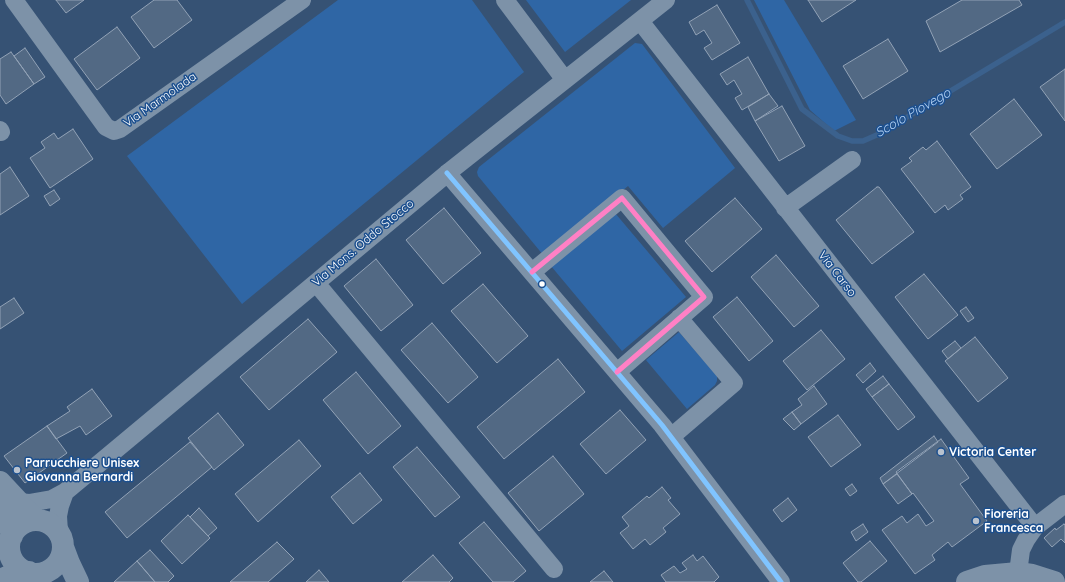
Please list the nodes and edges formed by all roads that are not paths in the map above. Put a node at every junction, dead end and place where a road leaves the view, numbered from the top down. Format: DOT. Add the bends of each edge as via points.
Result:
graph roads {
  1 [pos="14,0"];
  2 [pos="302,0"];
  3 [pos="505,0"];
  4 [pos="666,0"];
  5 [pos="640,21"];
  6 [pos="565,80"];
  7 [pos="852,160"];
  8 [pos="447,173"];
  9 [pos="785,208"];
  10 [pos="532,272"];
  11 [pos="316,283"];
  12 [pos="679,318"];
  13 [pos="617,372"];
  14 [pos="671,437"];
  15 [pos="0,482"];
  16 [pos="59,496"];
  17 [pos="9,503"];
  18 [pos="1065,504"];
  19 [pos="38,520"];
  20 [pos="1035,527"];
  21 [pos="61,540"];
  22 [pos="7,550"];
  23 [pos="554,569"];
  24 [pos="35,573"];
  25 [pos="1018,573"];
  26 [pos="0,580"];
  27 [pos="70,582"];
  28 [pos="78,582"];
  29 [pos="781,582"];
  30 [pos="967,582"];
  31 [pos="1054,582"];
  1 -- 2 [label="street, Via Marmolada" via="106,127 114,131"];
  3 -- 6 [label="street"];
  4 -- 5 [label="street, Via Mons. Oddo Stocco"];
  5 -- 6 [label="street, Via Mons. Oddo Stocco"];
  5 -- 9 [label="street, Via Carso"];
  6 -- 8 [label="street, Via Mons. Oddo Stocco"];
  7 -- 9 [label="street"];
  8 -- 10 [label="street"];
  8 -- 11 [label="street, Via Mons. Oddo Stocco"];
  9 -- 20 [label="street, Via Carso"];
  10 -- 12 [label="street" via="622,198 704,297"];
  10 -- 13 [label="street"];
  11 -- 16 [label="street, Via Mons. Oddo Stocco"];
  11 -- 23 [label="street"];
  12 -- 13 [label="street"];
  12 -- 14 [label="street" via="734,383"];
  13 -- 14 [label="street"];
  14 -- 29 [label="street"];
  15 -- 17 [label="street"];
  16 -- 17 [label="street, Via Mons. Oddo Stocco" via="29,503"];
  16 -- 19 [label="street"];
  16 -- 21 [label="street"];
  17 -- 19 [label="street"];
  17 -- 22 [label="street"];
  18 -- 20 [label="street"];
  19 -- 21 [label="street" via="51,524"];
  19 -- 22 [label="street" via="25,522 15,530"];
  20 -- 25 [label="street" via="1020,550"];
  21 -- 24 [label="street" via="60,559 53,568"];
  21 -- 28 [label="street"];
  22 -- 24 [label="street" via="17,566"];
  24 -- 26 [label="street" via="14,574"];
  24 -- 27 [label="street" via="55,575"];
  25 -- 30 [label="street" via="985,576"];
  25 -- 31 [label="street"];
}
